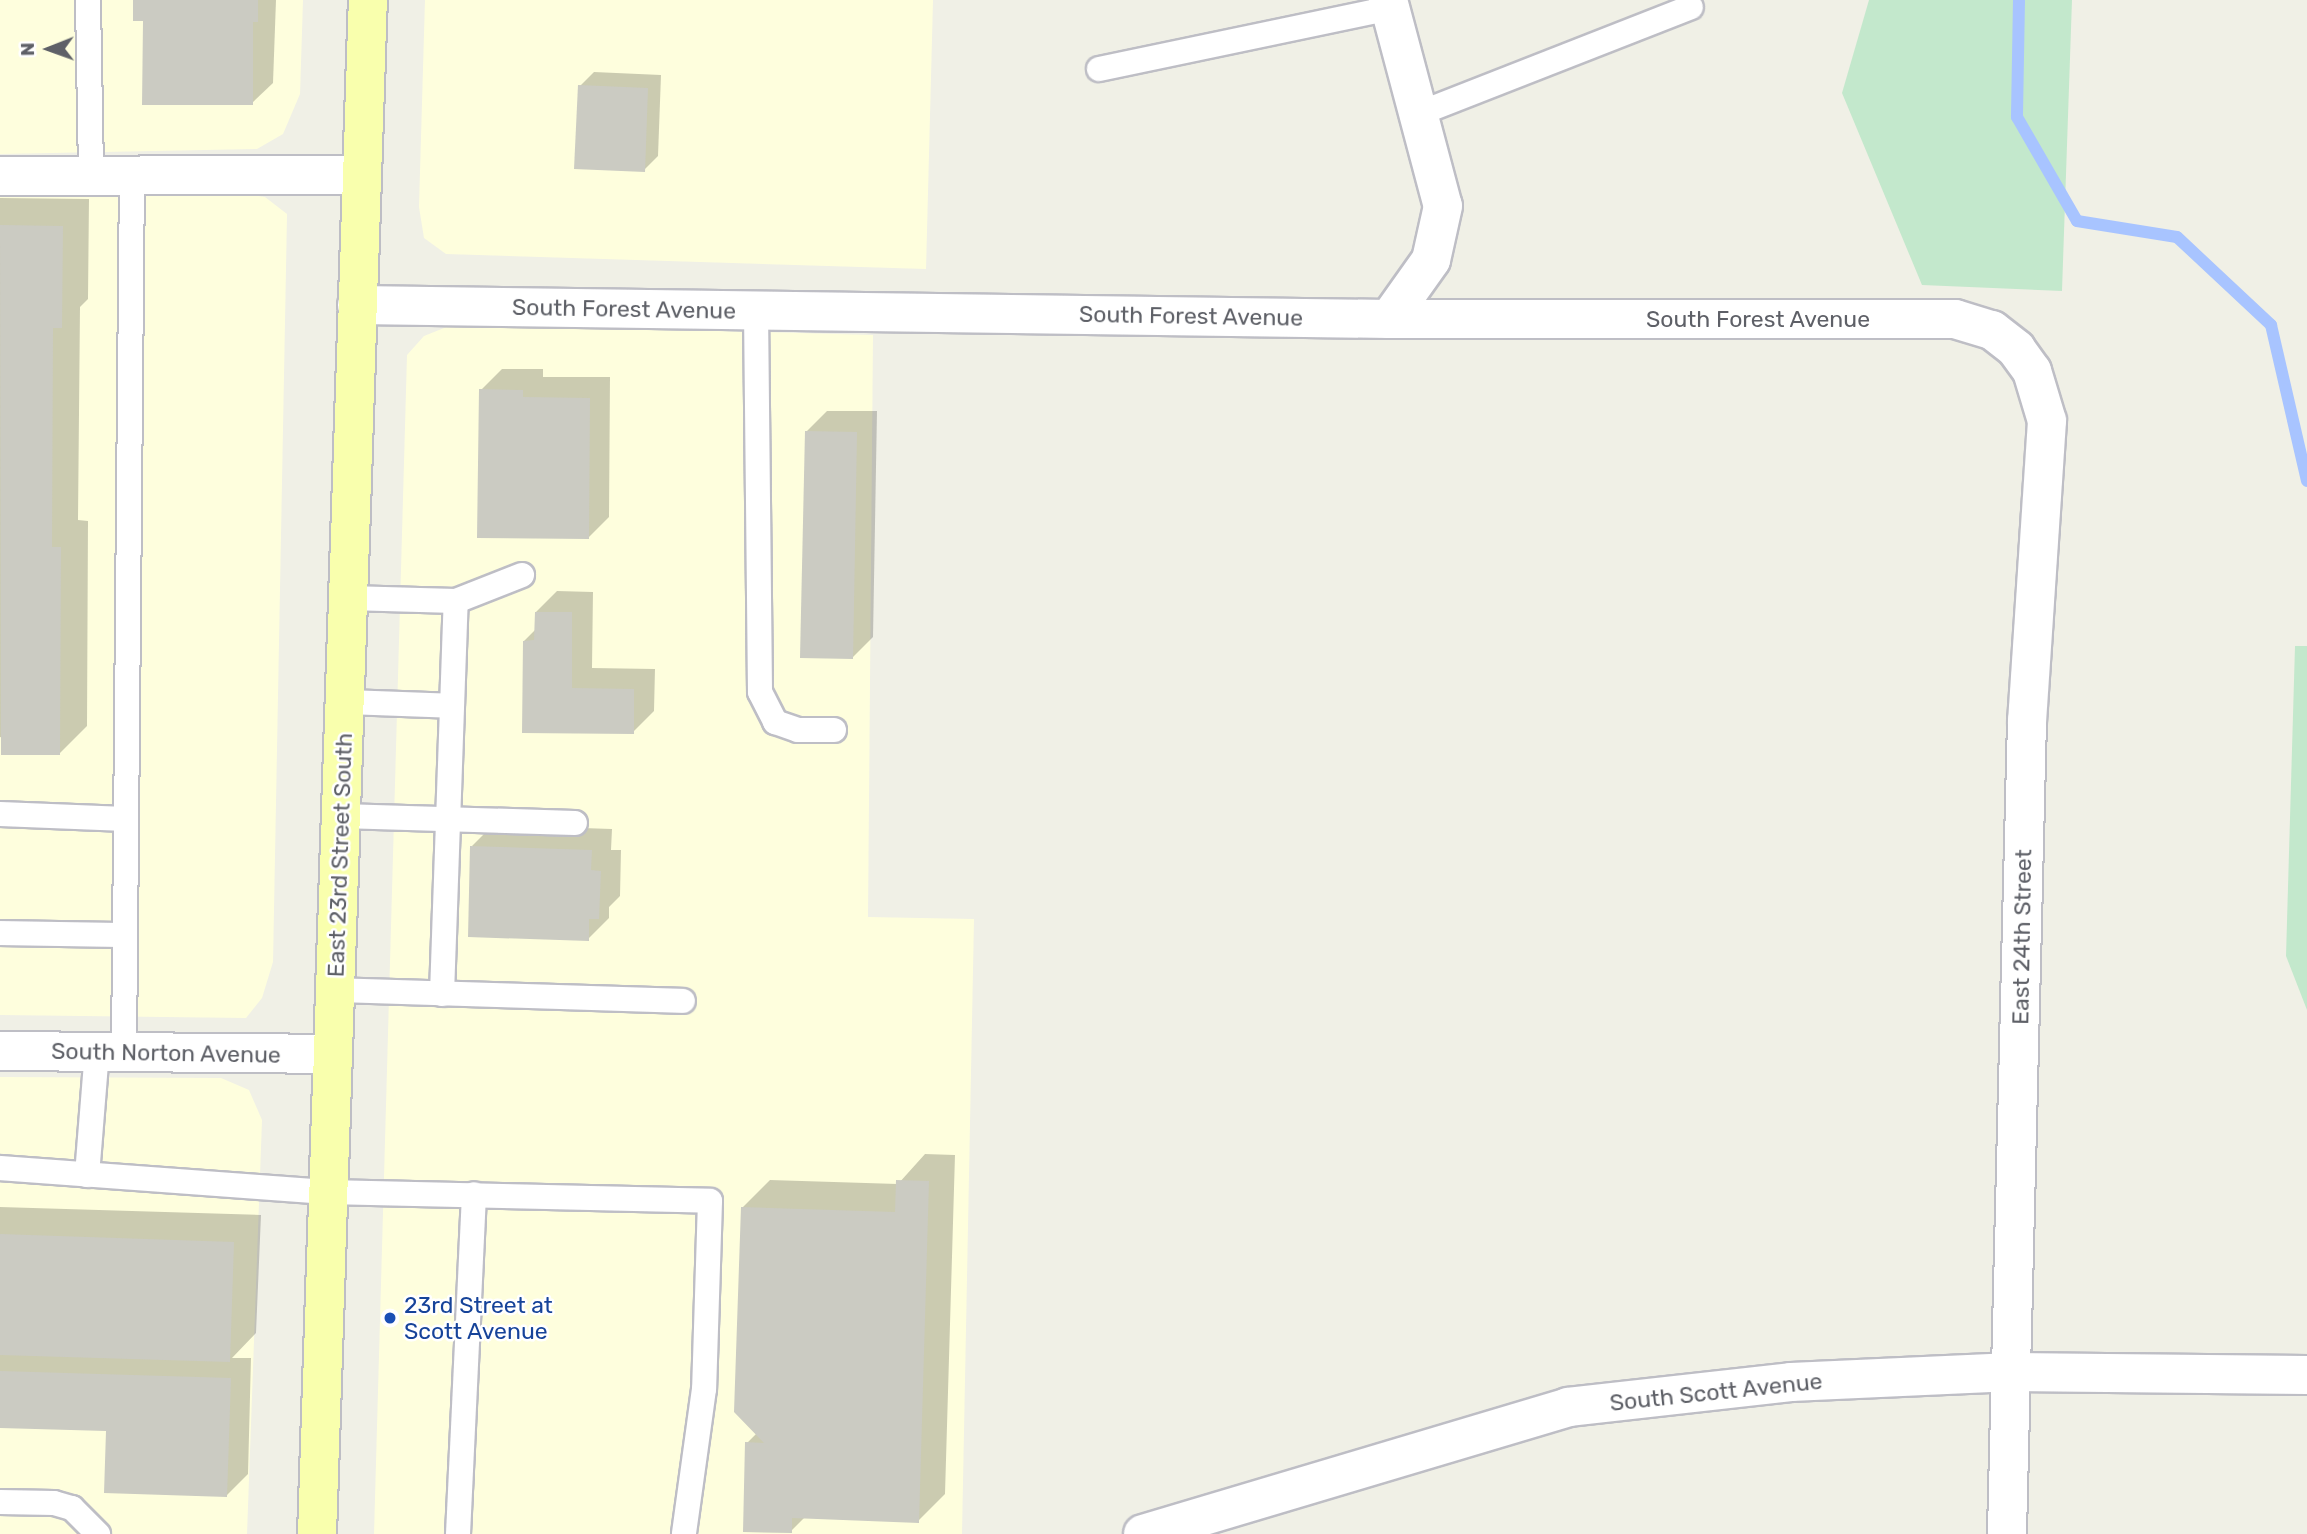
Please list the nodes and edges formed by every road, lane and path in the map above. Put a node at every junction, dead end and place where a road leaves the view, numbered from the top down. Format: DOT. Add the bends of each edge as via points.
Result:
graph roads {
  1 [pos="88,0"];
  2 [pos="368,0"];
  3 [pos="1389,4"];
  4 [pos="1690,7"];
  5 [pos="1099,69"];
  6 [pos="1418,114"];
  7 [pos="132,175"];
  8 [pos="362,175"];
  9 [pos="0,176"];
  10 [pos="91,176"];
  11 [pos="358,305"];
  12 [pos="756,310"];
  13 [pos="1389,319"];
  14 [pos="2016,349"];
  15 [pos="522,575"];
  16 [pos="348,598"];
  17 [pos="456,601"];
  18 [pos="345,702"];
  19 [pos="452,706"];
  20 [pos="834,730"];
  21 [pos="0,814"];
  22 [pos="341,816"];
  23 [pos="126,819"];
  24 [pos="447,821"];
  25 [pos="575,823"];
  26 [pos="0,933"];
  27 [pos="124,935"];
  28 [pos="335,990"];
  29 [pos="442,994"];
  30 [pos="683,1002"];
  31 [pos="0,1051"];
  32 [pos="110,1052"];
  33 [pos="333,1054"];
  34 [pos="0,1168"];
  35 [pos="87,1175"];
  36 [pos="328,1192"];
  37 [pos="474,1194"];
  38 [pos="2013,1372"];
  39 [pos="2307,1375"];
  40 [pos="0,1502"];
  41 [pos="98,1534"];
  42 [pos="317,1534"];
  43 [pos="458,1534"];
  44 [pos="684,1534"];
  45 [pos="1143,1534"];
  46 [pos="2007,1534"];
  1 -- 10 [label="lane"];
  2 -- 8 [label="main road, East 23rd Street South"];
  3 -- 5 [label="lane"];
  3 -- 6 [label="street"];
  4 -- 6 [label="lane"];
  6 -- 13 [label="street" via="1443,206 1431,260"];
  7 -- 8 [label="street"];
  7 -- 10 [label="street"];
  7 -- 23 [label="lane"];
  8 -- 11 [label="main road, East 23rd Street South"];
  9 -- 10 [label="street"];
  11 -- 12 [label="street, South Forest Avenue"];
  11 -- 16 [label="main road, East 23rd Street South"];
  12 -- 13 [label="street, South Forest Avenue"];
  12 -- 20 [label="lane" via="760,692 775,722 798,730"];
  13 -- 14 [label="street, South Forest Avenue" via="1955,319 1992,330"];
  14 -- 38 [label="street, East 24th Street" via="2032,371 2047,421 2027,720"];
  15 -- 17 [label="lane"];
  16 -- 17 [label="lane"];
  16 -- 18 [label="main road, East 23rd Street South"];
  17 -- 19 [label="lane"];
  18 -- 19 [label="lane"];
  18 -- 22 [label="main road, East 23rd Street South"];
  19 -- 24 [label="lane"];
  21 -- 23 [label="lane"];
  22 -- 24 [label="lane"];
  22 -- 28 [label="main road, East 23rd Street South"];
  23 -- 27 [label="lane"];
  24 -- 25 [label="lane"];
  24 -- 29 [label="lane"];
  26 -- 27 [label="lane"];
  27 -- 32 [label="lane"];
  28 -- 29 [label="lane"];
  28 -- 33 [label="main road, East 23rd Street South"];
  29 -- 30 [label="lane"];
  31 -- 32 [label="street, South Norton Avenue"];
  32 -- 33 [label="street, South Norton Avenue"];
  32 -- 35 [label="lane"];
  33 -- 36 [label="main road, East 23rd Street South"];
  34 -- 35 [label="lane"];
  35 -- 36 [label="lane"];
  36 -- 37 [label="lane"];
  36 -- 42 [label="main road, East 23rd Street South"];
  37 -- 43 [label="lane"];
  37 -- 44 [label="lane" via="710,1201 704,1389"];
  38 -- 39 [label="street, South Scott Avenue"];
  38 -- 45 [label="street, South Scott Avenue" via="1791,1382 1568,1407"];
  38 -- 46 [label="street, East 24th Street"];
  40 -- 41 [label="lane" via="72,1508"];
}
